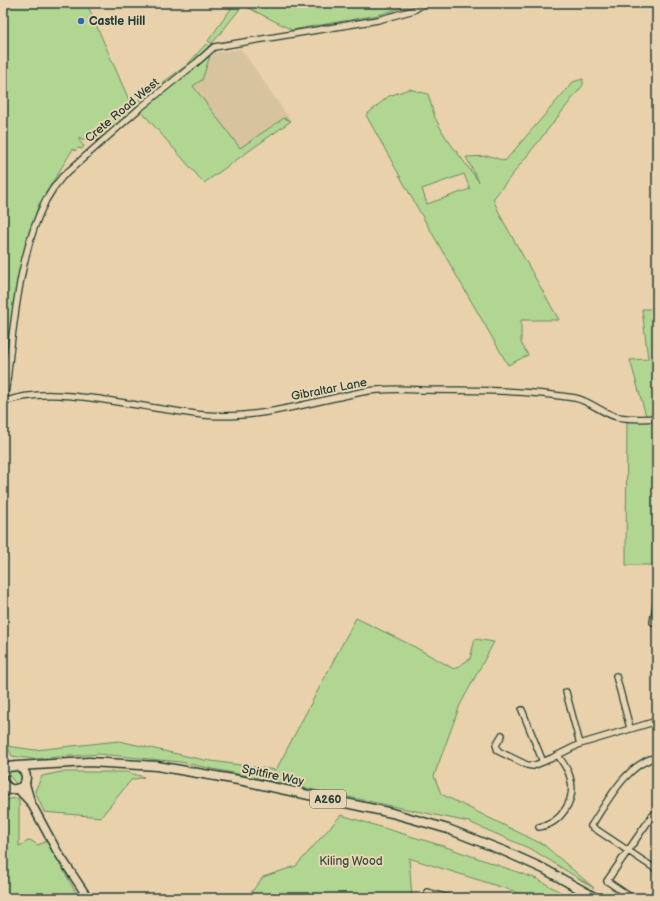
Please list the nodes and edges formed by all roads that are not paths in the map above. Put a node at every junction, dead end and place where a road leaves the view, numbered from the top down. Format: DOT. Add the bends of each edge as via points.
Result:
graph roads {
  1 [pos="425,3"];
  2 [pos="3,403"];
  3 [pos="657,418"];
  4 [pos="657,600"];
  5 [pos="657,622"];
  6 [pos="616,676"];
  7 [pos="566,692"];
  8 [pos="522,710"];
  9 [pos="657,721"];
  10 [pos="630,728"];
  11 [pos="502,735"];
  12 [pos="580,744"];
  13 [pos="558,755"];
  14 [pos="657,757"];
  15 [pos="3,762"];
  16 [pos="543,762"];
  17 [pos="46,765"];
  18 [pos="14,766"];
  19 [pos="3,773"];
  20 [pos="26,780"];
  21 [pos="8,788"];
  22 [pos="31,803"];
  23 [pos="657,812"];
  24 [pos="539,827"];
  25 [pos="628,850"];
  26 [pos="657,870"];
  27 [pos="427,892"];
  28 [pos="436,896"];
  29 [pos="88,898"];
  30 [pos="449,898"];
  31 [pos="596,898"];
  32 [pos="632,898"];
  1 -- 2 [label="street, Crete Road West" via="414,10 378,20 214,47 62,177 43,206 28,252 18,298"];
  2 -- 3 [label="street, Gibraltar Lane" via="15,398 37,395 75,396 205,415 228,415 275,411 364,392 420,390 529,393 576,398 617,417"];
  4 -- 5 [label="street" via="653,622"];
  6 -- 10 [label="street"];
  7 -- 12 [label="street"];
  8 -- 16 [label="street"];
  9 -- 10 [label="street"];
  10 -- 12 [label="street"];
  11 -- 16 [label="street" via="496,745 499,752 529,766"];
  12 -- 13 [label="street"];
  13 -- 16 [label="street"];
  13 -- 24 [label="street" via="571,780 570,799 558,818 548,826"];
  14 -- 25 [label="street" via="633,769 591,826"];
  15 -- 18 [label="main road, A260"];
  17 -- 18 [label="main road, Spitfire Way / A260"];
  17 -- 20 [label="main road, Spitfire Way / A260" via="34,770"];
  17 -- 31 [label="main road, Spitfire Way / A260" via="89,762 157,766 244,781 392,813 448,829 504,851 544,869"];
  18 -- 19 [label="main road" via="5,769"];
  18 -- 20 [label="main road" via="24,770"];
  20 -- 21 [label="main road, Spitfire Way"];
  20 -- 22 [label="street"];
  21 -- 22 [label="street"];
  22 -- 29 [label="street" via="57,851"];
  23 -- 25 [label="street"];
  25 -- 26 [label="street"];
  25 -- 32 [label="street" via="607,882"];
  27 -- 28 [label="street"];
  28 -- 30 [label="street"];
}
